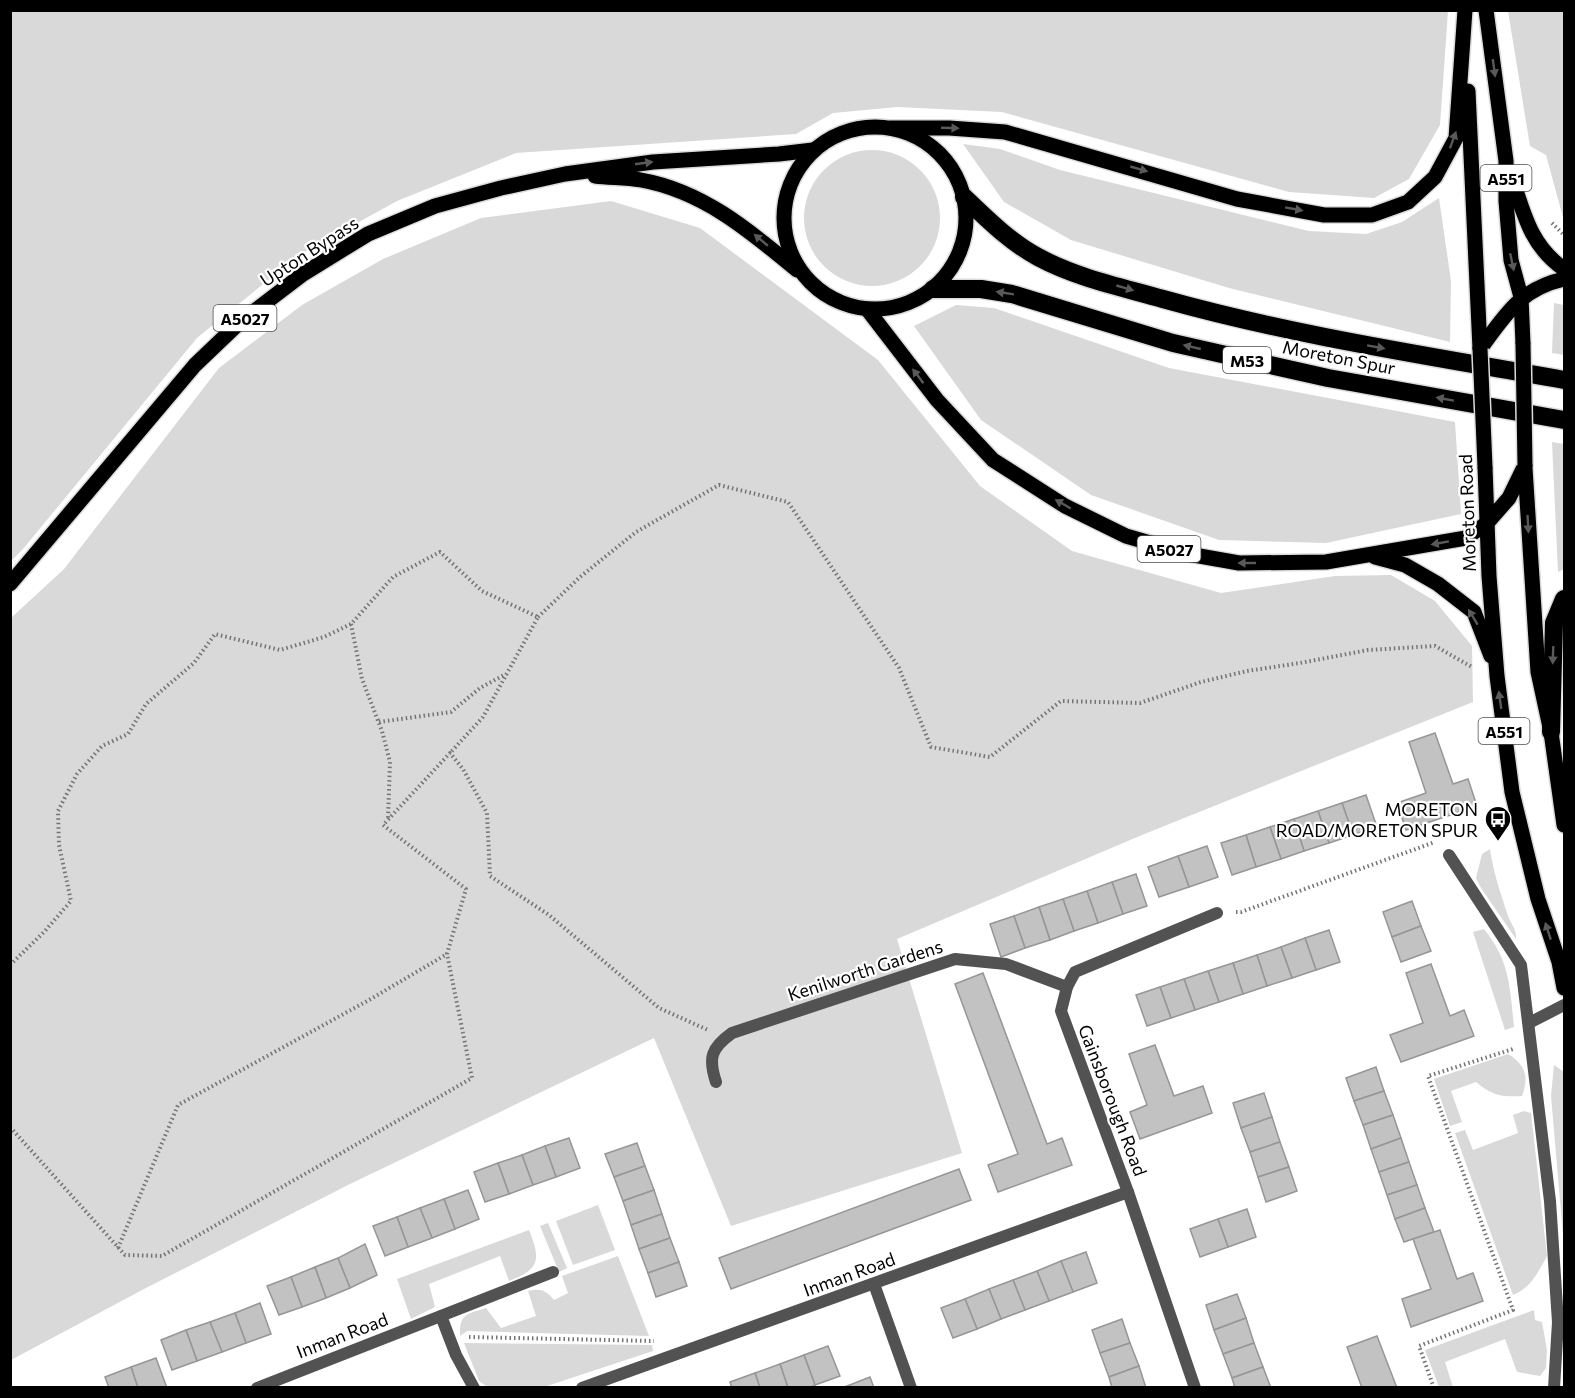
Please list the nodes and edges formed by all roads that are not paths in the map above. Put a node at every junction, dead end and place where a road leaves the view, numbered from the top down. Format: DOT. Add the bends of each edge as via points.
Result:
graph roads {
  1 [pos="1465,10"];
  2 [pos="1486,10"];
  3 [pos="1465,28"];
  4 [pos="891,128"];
  5 [pos="813,150"];
  6 [pos="1506,160"];
  7 [pos="565,174"];
  8 [pos="964,197"];
  9 [pos="1564,269"];
  10 [pos="806,277"];
  11 [pos="1564,279"];
  12 [pos="933,289"];
  13 [pos="1521,297"];
  14 [pos="867,309"];
  15 [pos="1480,349"];
  16 [pos="1564,380"];
  17 [pos="1564,420"];
  18 [pos="1525,465"];
  19 [pos="1487,523"];
  20 [pos="1368,555"];
  21 [pos="10,584"];
  22 [pos="1564,599"];
  23 [pos="1497,670"];
  24 [pos="1551,732"];
  25 [pos="1564,825"];
  26 [pos="1449,855"];
  27 [pos="1217,913"];
  28 [pos="1067,987"];
  29 [pos="1564,988"];
  30 [pos="1564,1005"];
  31 [pos="1529,1023"];
  32 [pos="716,1082"];
  33 [pos="1128,1192"];
  34 [pos="553,1272"];
  35 [pos="874,1284"];
  36 [pos="441,1316"];
  37 [pos="257,1388"];
  38 [pos="474,1388"];
  39 [pos="582,1388"];
  40 [pos="911,1388"];
  41 [pos="1195,1388"];
  42 [pos="1554,1388"];
  1 -- 3 [label="main road"];
  2 -- 6 [label="main road, A551, one-way"];
  4 -- 3 [label="main road, one-way" via="1005,132 1237,199 1324,215 1372,215 1408,202 1435,177 1456,138"];
  3 -- 15 [label="main road, Moreton Road / A551"];
  4 -- 5 [label="main road" via="863,128 837,135"];
  4 -- 8 [label="main road" via="916,137 938,152 954,173"];
  7 -- 5 [label="main road, Upton Bypass / A5027, one-way" via="653,162"];
  5 -- 10 [label="main road" via="796,172 785,207 784,226 791,254"];
  6 -- 9 [label="main road" via="1528,227 1549,259"];
  6 -- 13 [label="main road, A551, one-way" via="1511,260"];
  10 -- 7 [label="main road, Upton Bypass / A5027, one-way" via="747,228 676,190 642,180"];
  7 -- 21 [label="main road, Upton Bypass / A5027" via="435,206 368,234 285,288 240,322 195,365"];
  8 -- 12 [label="main road" via="966,222 961,247 950,270"];
  8 -- 16 [label="highway, Moreton Spur / M53, one-way" via="1007,236 1068,272 1196,308 1325,338"];
  10 -- 14 [label="main road" via="823,293 844,304"];
  11 -- 13 [label="main road" via="1544,283"];
  12 -- 14 [label="main road" via="890,308"];
  17 -- 12 [label="highway, Moreton Spur / M53, one-way" via="1328,378 1173,343 1012,294 981,289"];
  13 -- 15 [label="main road"];
  13 -- 18 [label="main road, A551, bridge"];
  20 -- 14 [label="main road, A5027, one-way" via="1326,562 1239,563 1188,554 1126,536 1065,506 993,460 937,400"];
  15 -- 19 [label="main road, Moreton Road / A551, bridge"];
  18 -- 19 [label="main road, A5027" via="1509,498"];
  18 -- 24 [label="main road, A551, one-way" via="1538,672"];
  19 -- 20 [label="main road, A5027, one-way" via="1466,538"];
  19 -- 23 [label="main road, Moreton Road / A551"];
  23 -- 20 [label="main road, A5027, one-way" via="1473,612 1438,584 1405,565"];
  22 -- 24 [label="highway, one-way" via="1554,623"];
  29 -- 23 [label="main road, Moreton Road / A551, one-way" via="1512,792"];
  24 -- 25 [label="main road, A551"];
  26 -- 31 [label="street" via="1521,966"];
  27 -- 28 [label="street" via="1075,972"];
  28 -- 32 [label="street, Kenilworth Gardens" via="1006,964 955,959 732,1033 714,1051 711,1066"];
  28 -- 33 [label="street, Gainsborough Road" via="1061,1011"];
  30 -- 31 [label="street"];
  31 -- 42 [label="street" via="1551,1212 1558,1322"];
  33 -- 35 [label="street, Inman Road"];
  33 -- 41 [label="street, Gainsborough Road"];
  34 -- 36 [label="street, Inman Road"];
  35 -- 39 [label="street, Inman Road"];
  35 -- 40 [label="street"];
  36 -- 37 [label="street, Inman Road"];
  36 -- 38 [label="street"];
}
